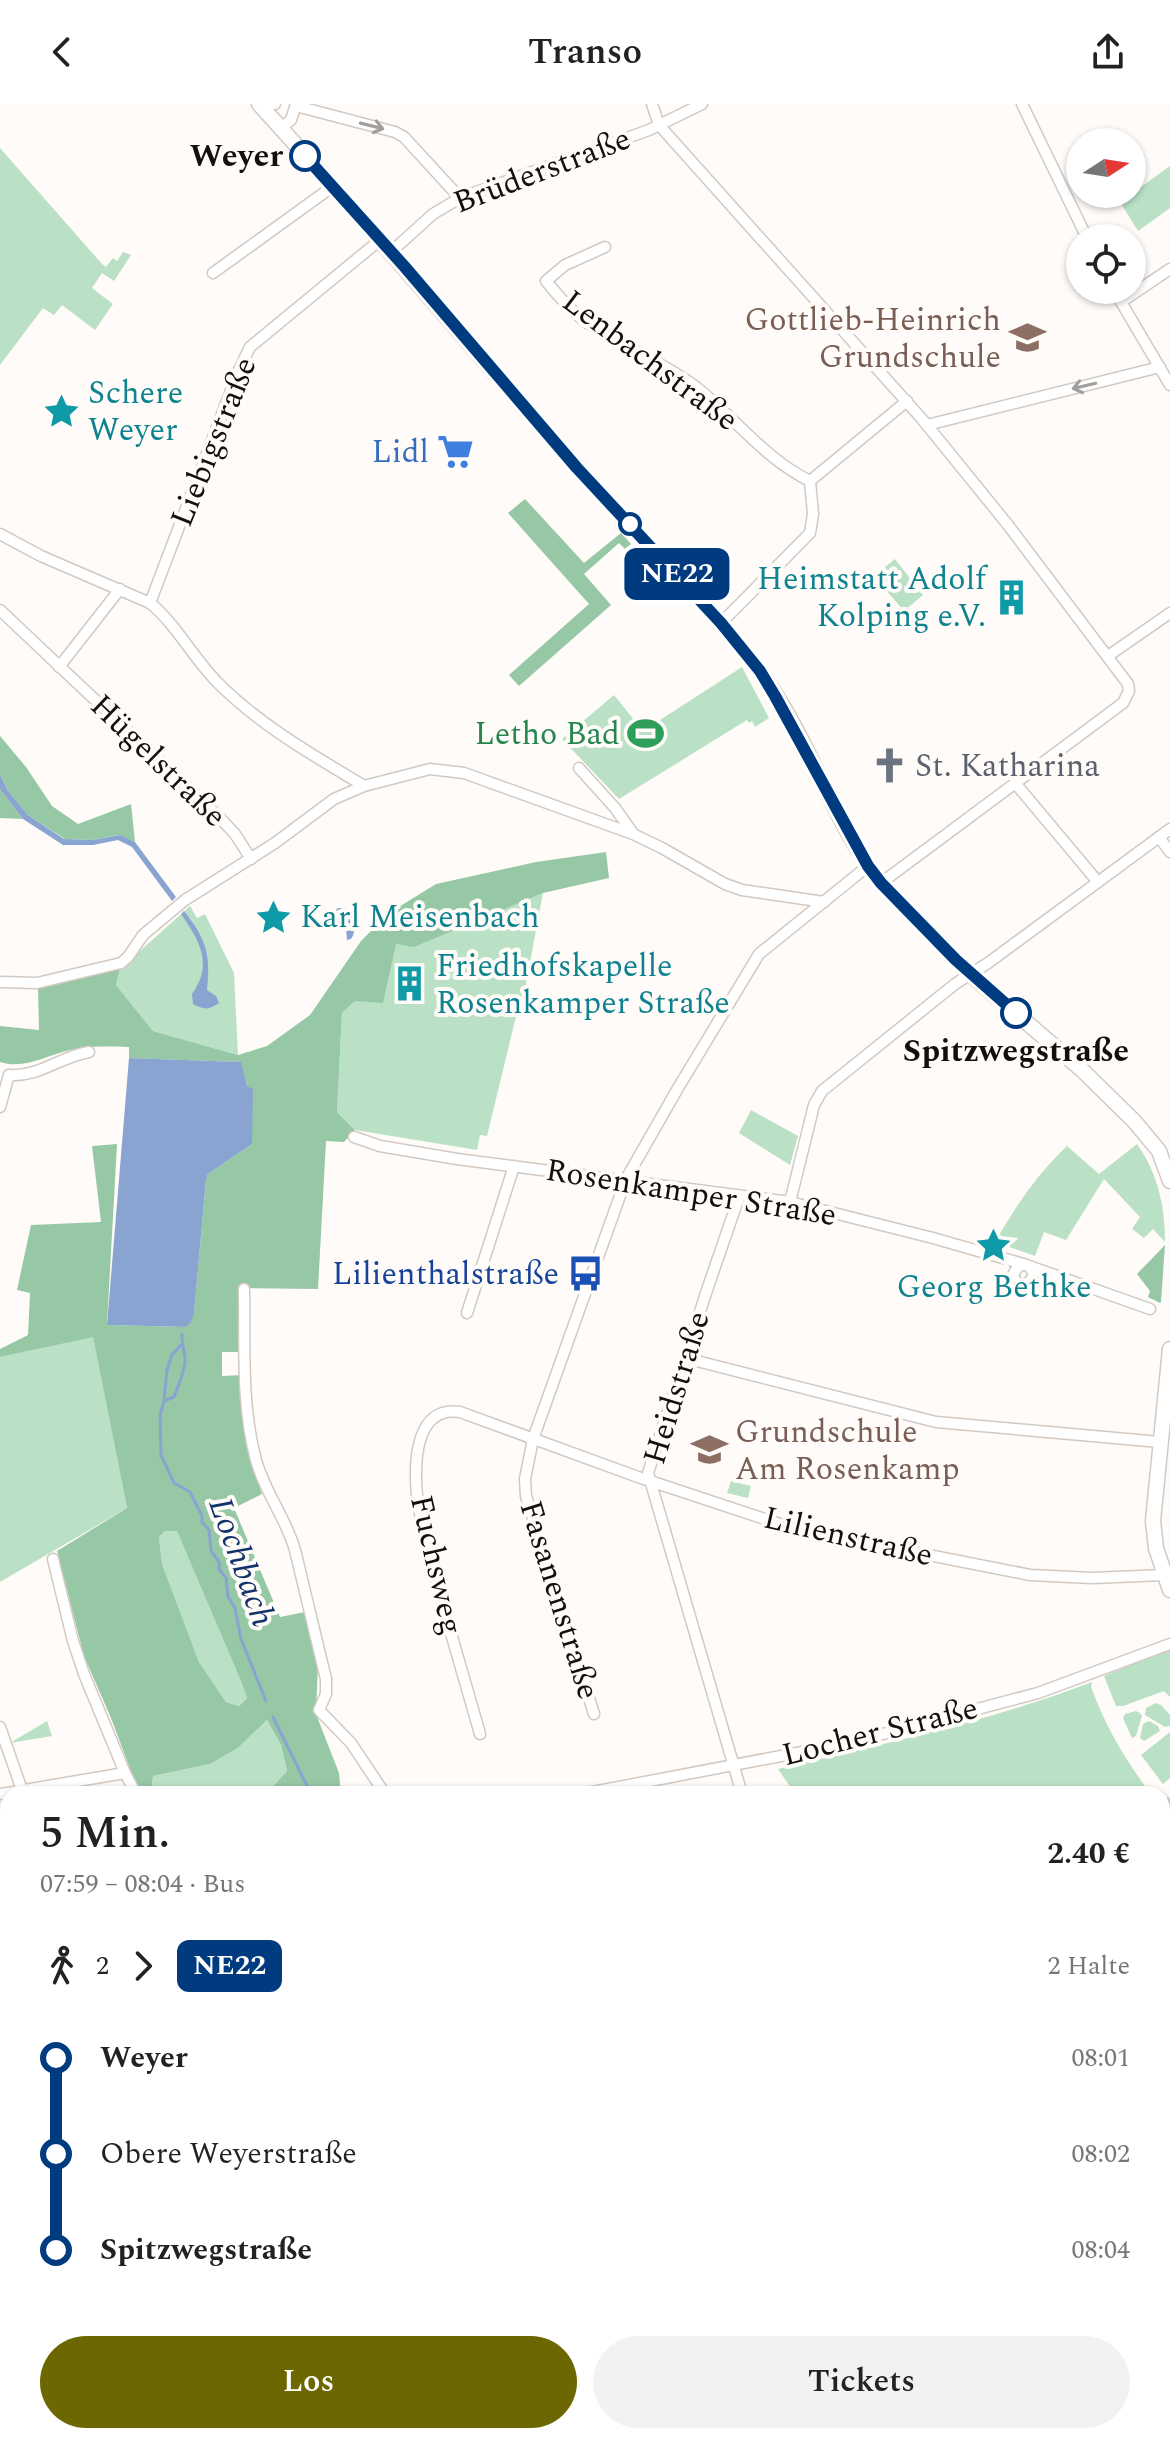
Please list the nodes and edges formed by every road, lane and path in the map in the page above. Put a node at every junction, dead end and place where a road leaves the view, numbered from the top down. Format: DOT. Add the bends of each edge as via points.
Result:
graph roads {
  1 [pos="259,104"];
  2 [pos="652,104"];
  3 [pos="702,104"];
  4 [pos="1022,104"];
  5 [pos="296,105"];
  6 [pos="659,125"];
  7 [pos="281,128"];
  8 [pos="332,187"];
  9 [pos="460,198"];
  10 [pos="1080,224"];
  11 [pos="380,240"];
  12 [pos="605,247"];
  13 [pos="391,252"];
  14 [pos="1170,269"];
  15 [pos="213,273"];
  16 [pos="1146,285"];
  17 [pos="1122,304"];
  18 [pos="1160,367"];
  19 [pos="1170,385"];
  20 [pos="907,401"];
  21 [pos="927,425"];
  22 [pos="810,481"];
  23 [pos="0,534"];
  24 [pos="120,589"];
  25 [pos="150,603"];
  26 [pos="0,610"];
  27 [pos="1170,613"];
  28 [pos="721,623"];
  29 [pos="1108,656"];
  30 [pos="59,667"];
  31 [pos="579,768"];
  32 [pos="1015,783"];
  33 [pos="364,786"];
  34 [pos="1170,829"];
  35 [pos="633,834"];
  36 [pos="1159,837"];
  37 [pos="1170,852"];
  38 [pos="251,859"];
  39 [pos="868,866"];
  40 [pos="1098,882"];
  41 [pos="881,883"];
  42 [pos="824,902"];
  43 [pos="970,974"];
  44 [pos="0,982"];
  45 [pos="89,1052"];
  46 [pos="0,1107"];
  47 [pos="354,1137"];
  48 [pos="514,1166"];
  49 [pos="626,1179"];
  50 [pos="1170,1181"];
  51 [pos="739,1197"];
  52 [pos="790,1202"];
  53 [pos="244,1289"];
  54 [pos="1150,1309"];
  55 [pos="467,1313"];
  56 [pos="1170,1349"];
  57 [pos="685,1358"];
  58 [pos="451,1411"];
  59 [pos="533,1439"];
  60 [pos="1160,1442"];
  61 [pos="649,1481"];
  62 [pos="53,1559"];
  63 [pos="1164,1575"];
  64 [pos="1170,1590"];
  65 [pos="1170,1644"];
  66 [pos="594,1714"];
  67 [pos="0,1727"];
  68 [pos="480,1734"];
  69 [pos="733,1766"];
  70 [pos="125,1773"];
  71 [pos="21,1786"];
  72 [pos="46,1786"];
  73 [pos="132,1786"];
  74 [pos="380,1786"];
  75 [pos="625,1786"];
  76 [pos="739,1786"];
  1 -- 7 [label="main road"];
  2 -- 6 [label="street"];
  3 -- 6 [label="street, Brüderstraße"];
  4 -- 10 [label="street"];
  5 -- 7 [label="street" via="291,120"];
  5 -- 9 [label="street, one-way" via="404,137"];
  6 -- 9 [label="street, Brüderstraße"];
  6 -- 20 [label="street"];
  7 -- 8 [label="main road"];
  8 -- 11 [label="main road"];
  8 -- 15 [label="street"];
  9 -- 13 [label="street, Brüderstraße" via="433,214"];
  11 -- 13 [label="main road"];
  11 -- 25 [label="street, Liebigstraße" via="250,347"];
  12 -- 22 [label="street, Lenbachstraße" via="565,265 546,281 593,327 696,387 773,458"];
  13 -- 28 [label="main road" via="577,468"];
  14 -- 16 [label="street"];
  17 -- 18 [label="street"];
  18 -- 19 [label="street"];
  18 -- 21 [label="street, one-way"];
  20 -- 21 [label="street"];
  20 -- 22 [label="street"];
  21 -- 29 [label="street"];
  22 -- 28 [label="street" via="810,533"];
  23 -- 24 [label="street"];
  24 -- 25 [label="street"];
  24 -- 30 [label="street"];
  25 -- 33 [label="street" via="211,676 255,717"];
  26 -- 30 [label="street, Hügelstraße"];
  27 -- 29 [label="street"];
  28 -- 39 [label="main road" via="760,671"];
  29 -- 32 [label="street" via="1125,677 1129,691 1123,703"];
  30 -- 38 [label="street, Hügelstraße" via="220,818"];
  31 -- 35 [label="street"];
  32 -- 40 [label="street"];
  32 -- 41 [label="street"];
  33 -- 35 [label="street" via="430,769 464,773"];
  33 -- 38 [label="street" via="334,799"];
  34 -- 36 [label="street"];
  35 -- 42 [label="street" via="735,888"];
  36 -- 37 [label="street"];
  36 -- 40 [label="street"];
  38 -- 44 [label="street" via="185,900 143,935 121,963 37,983"];
  39 -- 41 [label="main road"];
  39 -- 42 [label="street"];
  40 -- 43 [label="street"];
  41 -- 43 [label="main road"];
  42 -- 49 [label="street" via="759,954"];
  43 -- 50 [label="main road" via="1134,1121 1159,1151"];
  43 -- 52 [label="street" via="819,1095"];
  45 -- 46 [label="street" via="32,1074 9,1075"];
  47 -- 48 [label="street, Rosenkamper Straße" via="380,1146"];
  48 -- 49 [label="street, Rosenkamper Straße"];
  48 -- 55 [label="street"];
  49 -- 51 [label="street, Rosenkamper Straße"];
  49 -- 59 [label="street"];
  51 -- 52 [label="street, Rosenkamper Straße"];
  51 -- 57 [label="street, Heidstraße"];
  52 -- 54 [label="street, Rosenkamper Straße" via="1026,1265"];
  53 -- 74 [label="street" via="247,1414 266,1492 292,1539 323,1660 327,1688 319,1710 351,1743"];
  56 -- 60 [label="main road"];
  57 -- 60 [label="street" via="936,1422"];
  57 -- 61 [label="street, Heidstraße"];
  58 -- 59 [label="street, Lilienstraße"];
  58 -- 68 [label="street, Fuchsweg" via="434,1416 421,1434 417,1492"];
  59 -- 61 [label="street, Lilienstraße"];
  59 -- 66 [label="street, Fasanenstraße" via="526,1496"];
  60 -- 63 [label="main road" via="1153,1521"];
  61 -- 63 [label="street, Lilienstraße" via="792,1528 1000,1570 1092,1578"];
  61 -- 69 [label="street, Heidstraße"];
  62 -- 70 [label="street" via="84,1674"];
  63 -- 64 [label="main road"];
  65 -- 69 [label="street, Locher Straße" via="1038,1693 849,1743"];
  67 -- 71 [label="street"];
  69 -- 75 [label="street, Locher Straße"];
  69 -- 76 [label="street, Heidstraße"];
  70 -- 72 [label="street"];
  70 -- 73 [label="street"];
}
